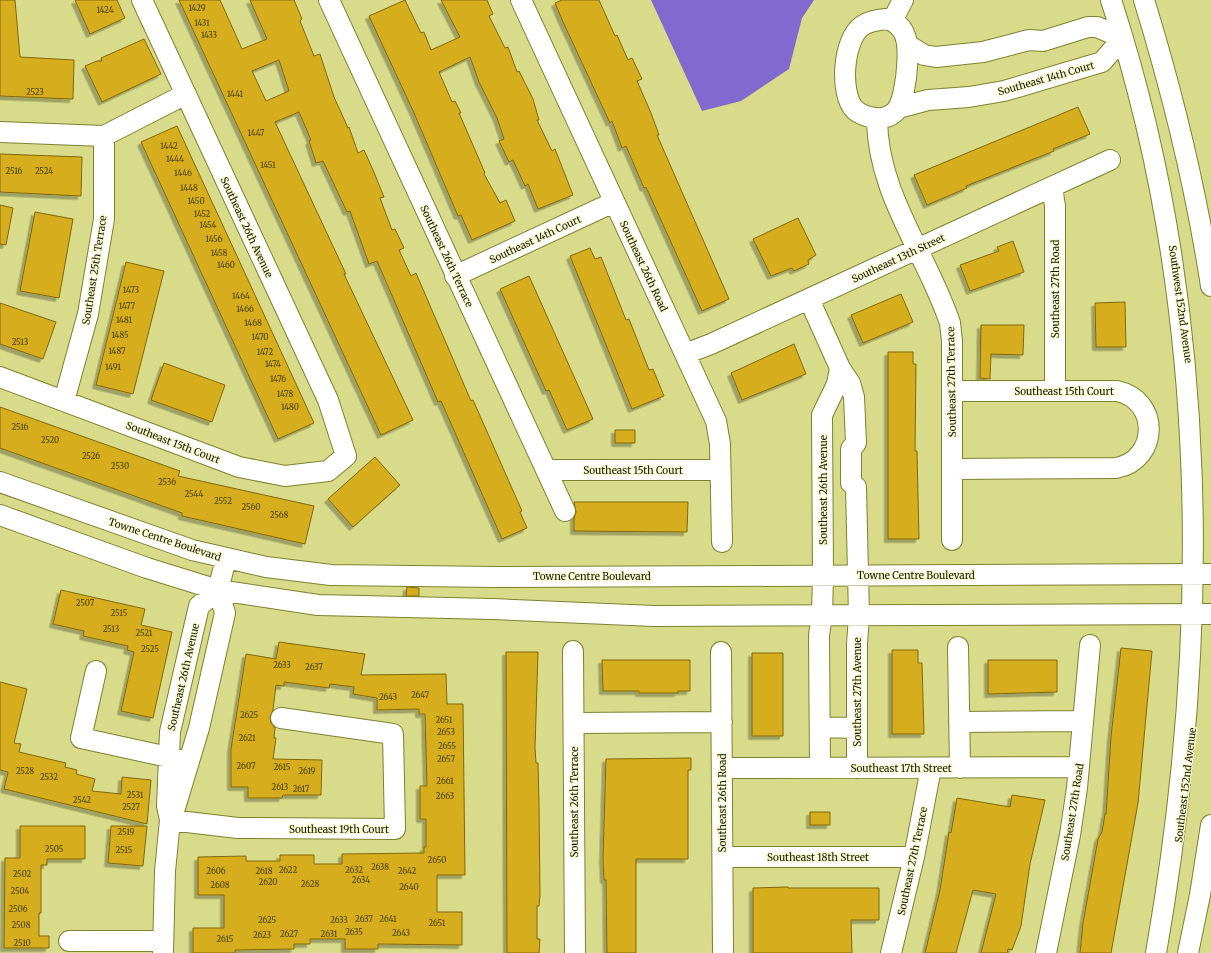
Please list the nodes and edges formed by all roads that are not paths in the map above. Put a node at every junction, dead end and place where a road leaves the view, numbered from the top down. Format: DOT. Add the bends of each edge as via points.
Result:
graph roads {
  1 [pos="142,0"];
  2 [pos="521,0"];
  3 [pos="903,0"];
  4 [pos="1111,0"];
  5 [pos="1144,0"];
  6 [pos="333,1"];
  7 [pos="892,21"];
  8 [pos="1153,29"];
  9 [pos="1123,38"];
  10 [pos="908,45"];
  11 [pos="186,94"];
  12 [pos="898,108"];
  13 [pos="877,118"];
  14 [pos="0,132"];
  15 [pos="104,136"];
  16 [pos="1110,160"];
  17 [pos="1052,187"];
  18 [pos="614,202"];
  19 [pos="917,249"];
  20 [pos="455,276"];
  21 [pos="1211,286"];
  22 [pos="809,299"];
  23 [pos="685,354"];
  24 [pos="840,368"];
  25 [pos="0,377"];
  26 [pos="952,391"];
  27 [pos="1055,391"];
  28 [pos="64,401"];
  29 [pos="346,456"];
  30 [pos="952,469"];
  31 [pos="546,470"];
  32 [pos="720,470"];
  33 [pos="0,482"];
  34 [pos="565,511"];
  35 [pos="0,515"];
  36 [pos="952,540"];
  37 [pos="722,542"];
  38 [pos="226,559"];
  39 [pos="1205,574"];
  40 [pos="823,575"];
  41 [pos="857,575"];
  42 [pos="382,576"];
  43 [pos="496,577"];
  44 [pos="218,590"];
  45 [pos="381,608"];
  46 [pos="493,609"];
  47 [pos="1204,614"];
  48 [pos="822,616"];
  49 [pos="859,616"];
  50 [pos="1090,645"];
  51 [pos="958,647"];
  52 [pos="574,651"];
  53 [pos="722,652"];
  54 [pos="96,671"];
  55 [pos="281,718"];
  56 [pos="1082,721"];
  57 [pos="722,722"];
  58 [pos="959,722"];
  59 [pos="574,723"];
  60 [pos="820,727"];
  61 [pos="857,728"];
  62 [pos="170,757"];
  63 [pos="189,761"];
  64 [pos="722,768"];
  65 [pos="820,768"];
  66 [pos="857,768"];
  67 [pos="930,768"];
  68 [pos="960,768"];
  69 [pos="1079,768"];
  70 [pos="170,820"];
  71 [pos="1211,825"];
  72 [pos="723,857"];
  73 [pos="914,857"];
  74 [pos="69,941"];
  75 [pos="163,947"];
  76 [pos="575,953"];
  77 [pos="723,953"];
  78 [pos="891,953"];
  79 [pos="1046,953"];
  80 [pos="1156,953"];
  81 [pos="1188,953"];
  1 -- 11 [label="street, Southeast 26th Avenue"];
  2 -- 18 [label="street, Southeast 26th Road"];
  3 -- 7 [label="street"];
  4 -- 9 [label="street, Southwest 152nd Avenue"];
  5 -- 8 [label="street"];
  6 -- 20 [label="street, Southeast 26th Terrace"];
  7 -- 10 [label="street" via="903,30"];
  7 -- 13 [label="street" via="878,20 861,26 853,40 846,64 845,83 854,110 861,115"];
  8 -- 9 [label="street"];
  8 -- 21 [label="street" via="1190,175"];
  9 -- 10 [label="street" via="1097,27 1088,27 1043,41 1029,40 983,52 931,57"];
  9 -- 12 [label="street, Southeast 14th Court" via="1102,62 1004,91 928,100"];
  9 -- 39 [label="street, Southwest 152nd Avenue" via="1156,163 1181,300 1196,438 1200,542"];
  10 -- 12 [label="street" via="904,88"];
  11 -- 15 [label="street"];
  11 -- 29 [label="street, Southeast 26th Avenue" via="328,400"];
  12 -- 13 [label="street" via="888,116"];
  13 -- 19 [label="street, Southeast 27th Terrace" via="883,169"];
  14 -- 15 [label="street"];
  15 -- 28 [label="street, Southeast 25th Terrace" via="104,219 88,314"];
  16 -- 17 [label="street, Southeast 13th Street"];
  17 -- 19 [label="street, Southeast 13th Street"];
  17 -- 27 [label="street, Southeast 27th Road" via="1055,206"];
  18 -- 20 [label="street, Southeast 14th Court"];
  18 -- 23 [label="street, Southeast 26th Road"];
  19 -- 22 [label="street, Southeast 13th Street"];
  19 -- 26 [label="street, Southeast 27th Terrace" via="950,323"];
  20 -- 31 [label="street, Southeast 26th Terrace"];
  22 -- 23 [label="street, Southeast 13th Street"];
  22 -- 24 [label="street"];
  23 -- 32 [label="street, Southeast 26th Road" via="718,426"];
  24 -- 40 [label="street, Southeast 26th Avenue" via="837,384 822,415"];
  24 -- 41 [label="street" via="850,383 854,396 856,443 852,449 852,483 856,487"];
  25 -- 28 [label="street, Southeast 15th Court"];
  26 -- 27 [label="street, Southeast 15th Court"];
  26 -- 30 [label="street, Southeast 27th Terrace"];
  27 -- 30 [label="street, Southeast 15th Court" via="1114,390 1132,396 1143,406 1148,419 1148,440 1142,454 1129,465 1116,468"];
  28 -- 29 [label="street, Southeast 15th Court" via="239,467 285,476 328,471"];
  30 -- 36 [label="street, Southeast 27th Terrace"];
  31 -- 32 [label="street, Southeast 15th Court"];
  31 -- 34 [label="street, Southeast 26th Terrace"];
  32 -- 37 [label="street, Southeast 26th Road"];
  33 -- 38 [label="street, Towne Centre Boulevard" via="168,542"];
  35 -- 44 [label="street" via="146,568"];
  38 -- 42 [label="street, Towne Centre Boulevard" via="331,575"];
  38 -- 44 [label="street"];
  39 -- 41 [label="street, Towne Centre Boulevard"];
  39 -- 47 [label="street, Southwest 152nd Avenue"];
  40 -- 41 [label="street, Towne Centre Boulevard"];
  40 -- 43 [label="street, Towne Centre Boulevard"];
  40 -- 48 [label="street, Southeast 26th Avenue"];
  41 -- 49 [label="street"];
  42 -- 43 [label="street, Towne Centre Boulevard"];
  42 -- 45 [label="street"];
  43 -- 46 [label="street"];
  44 -- 45 [label="street" via="312,605"];
  44 -- 62 [label="street, Southeast 26th Avenue" via="199,606 170,732"];
  44 -- 63 [label="street, Southeast 26th Avenue" via="225,613"];
  45 -- 46 [label="street"];
  46 -- 48 [label="street" via="625,616"];
  47 -- 49 [label="street"];
  47 -- 80 [label="street, Southeast 152nd Avenue" via="1186,780 1172,876"];
  48 -- 49 [label="street"];
  48 -- 60 [label="street" via="819,635"];
  49 -- 61 [label="street, Southeast 27th Avenue"];
  50 -- 56 [label="street, Southeast 27th Road"];
  51 -- 58 [label="street"];
  52 -- 59 [label="street, Southeast 26th Terrace"];
  53 -- 57 [label="street, Southeast 26th Road"];
  54 -- 62 [label="street" via="81,738"];
  55 -- 70 [label="street, Southeast 19th Court" via="393,734 395,829 238,828"];
  56 -- 58 [label="street"];
  56 -- 69 [label="street, Southeast 27th Road"];
  57 -- 59 [label="street"];
  57 -- 64 [label="street, Southeast 26th Road"];
  58 -- 68 [label="street"];
  59 -- 76 [label="street, Southeast 26th Terrace"];
  60 -- 61 [label="street"];
  60 -- 65 [label="street"];
  61 -- 66 [label="street, Southeast 27th Avenue"];
  62 -- 63 [label="street"];
  62 -- 70 [label="street, Southeast 26th Avenue" via="167,806"];
  63 -- 70 [label="street, Southeast 26th Avenue"];
  64 -- 65 [label="street, Southeast 17th Street"];
  64 -- 72 [label="street, Southeast 26th Road"];
  65 -- 66 [label="street, Southeast 17th Street"];
  66 -- 67 [label="street, Southeast 17th Street"];
  67 -- 68 [label="street, Southeast 17th Street"];
  67 -- 73 [label="street, Southeast 27th Terrace"];
  68 -- 69 [label="street, Southeast 17th Street"];
  69 -- 79 [label="street, Southeast 27th Road" via="1070,835"];
  70 -- 75 [label="street, Southeast 26th Avenue" via="165,865"];
  71 -- 81 [label="street"];
  72 -- 73 [label="street, Southeast 18th Street"];
  72 -- 77 [label="street, Southeast 26th Road"];
  73 -- 78 [label="street, Southeast 27th Terrace"];
  74 -- 75 [label="street"];
}
